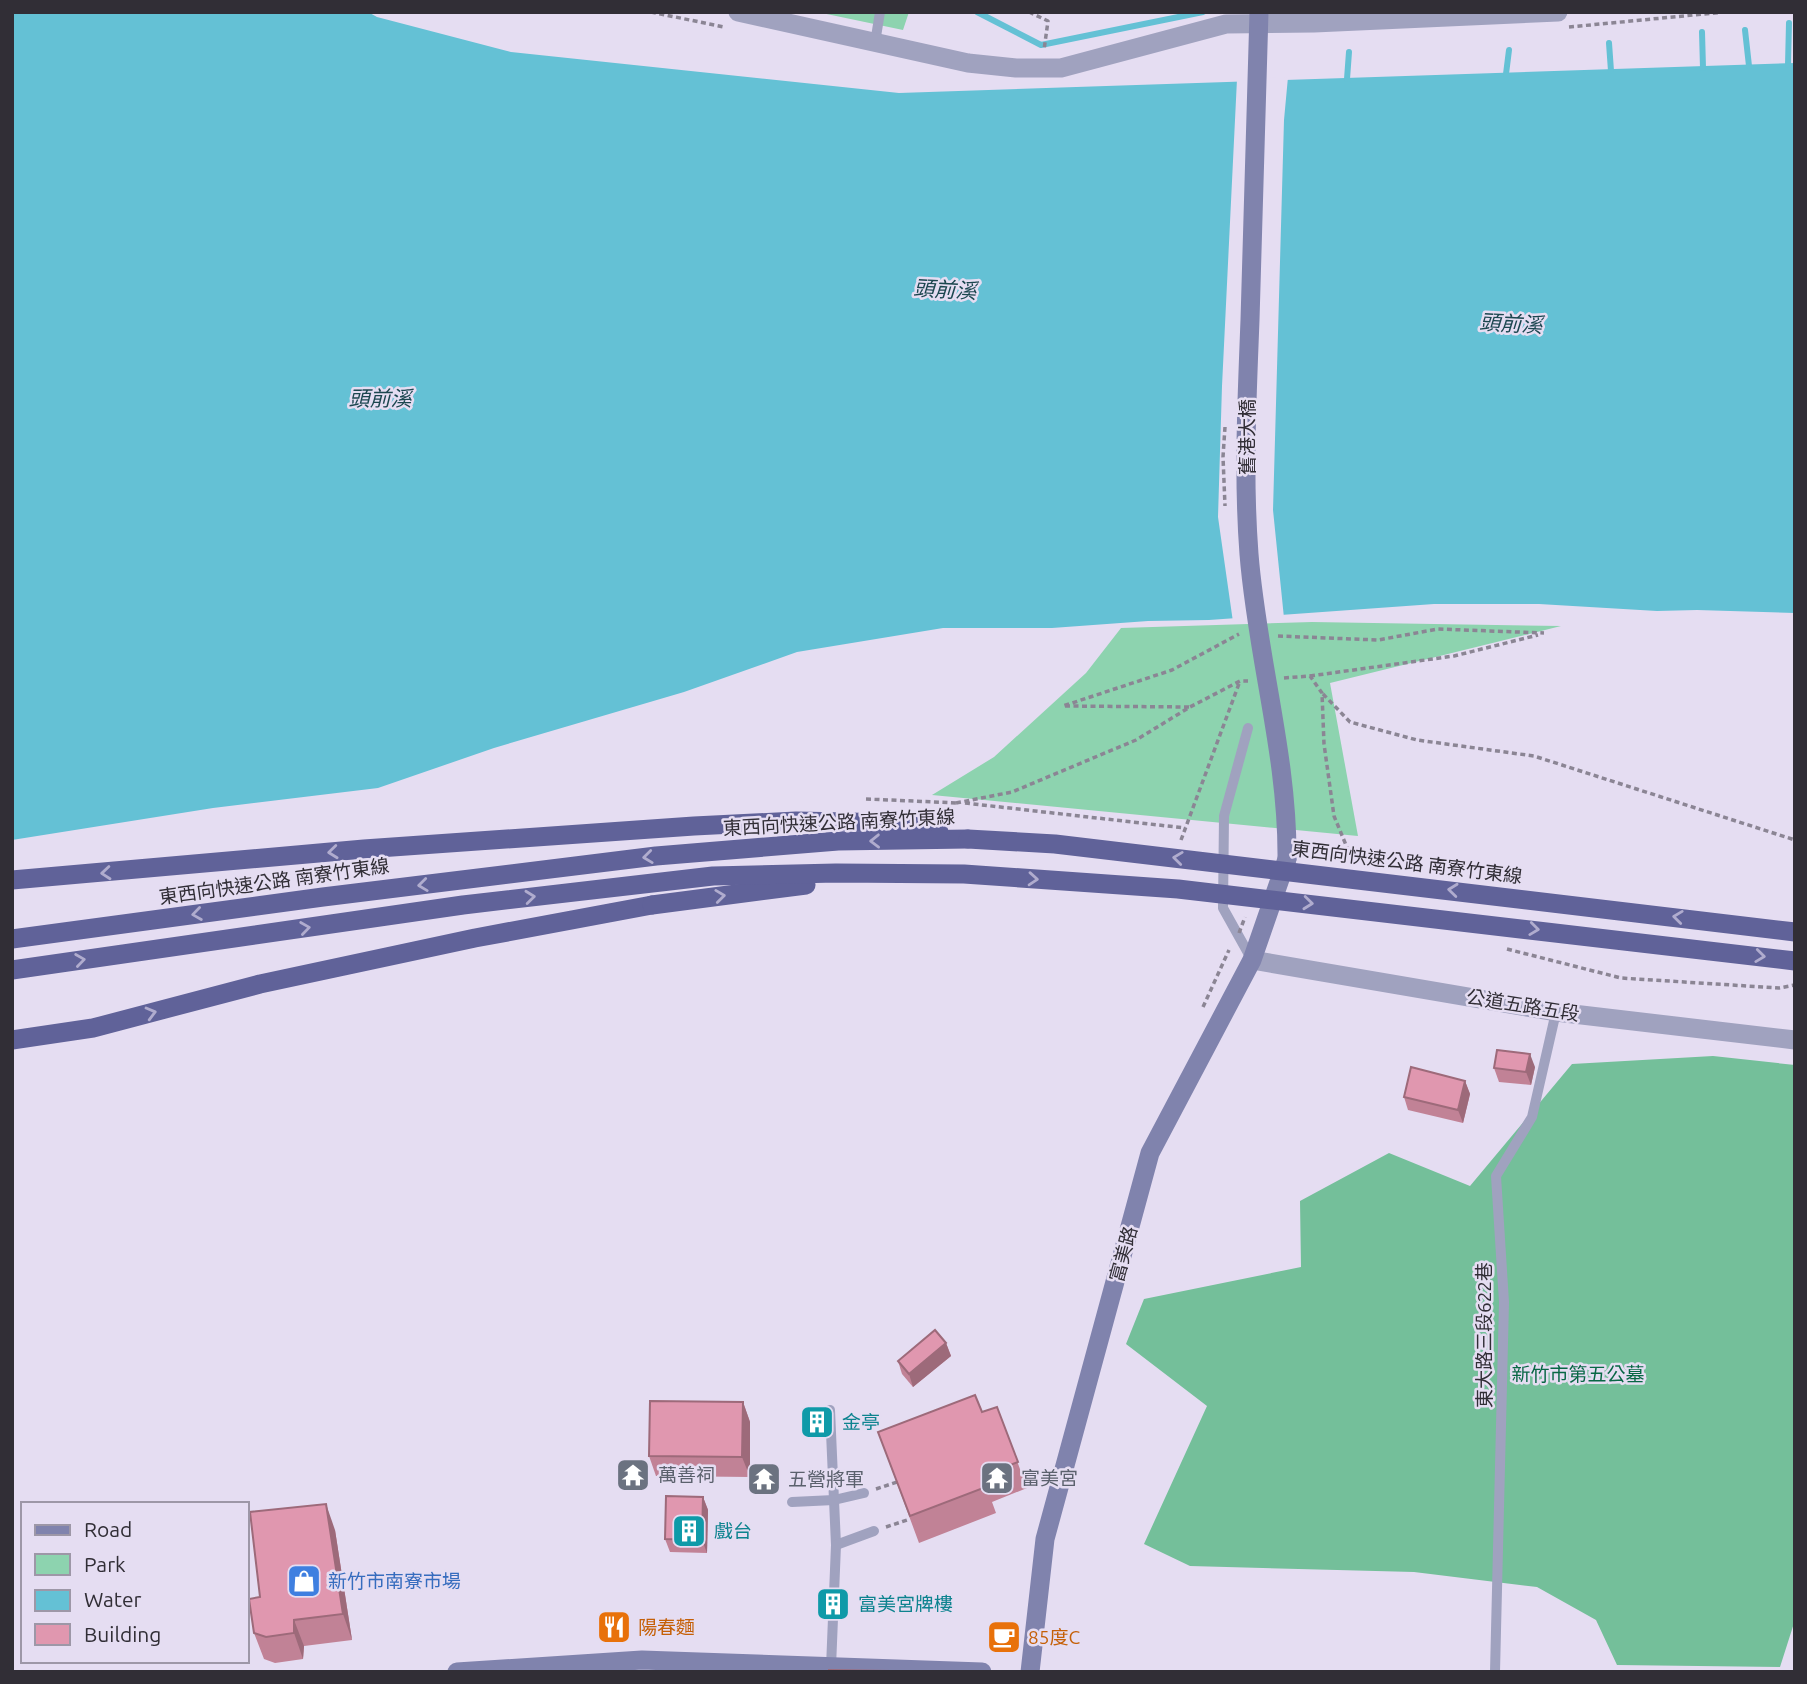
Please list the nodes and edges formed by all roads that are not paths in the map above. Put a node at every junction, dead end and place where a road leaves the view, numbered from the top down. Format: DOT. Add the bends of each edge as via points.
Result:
graph roads {
  1 [pos="738,12"];
  2 [pos="880,12"];
  3 [pos="1259,12"];
  4 [pos="1558,12"];
  5 [pos="875,43"];
  6 [pos="1248,728"];
  7 [pos="968,839"];
  8 [pos="1287,859"];
  9 [pos="964,874"];
  10 [pos="12,880"];
  11 [pos="1795,932"];
  12 [pos="12,939"];
  13 [pos="1252,960"];
  14 [pos="1795,961"];
  15 [pos="12,970"];
  16 [pos="1556,1012"];
  17 [pos="12,1040"];
  18 [pos="1795,1040"];
  19 [pos="830,1410"];
  20 [pos="864,1493"];
  21 [pos="834,1500"];
  22 [pos="792,1502"];
  23 [pos="874,1531"];
  24 [pos="836,1545"];
  25 [pos="640,1666"];
  26 [pos="831,1667"];
  27 [pos="899,1670"];
  28 [pos="457,1672"];
  29 [pos="982,1672"];
  30 [pos="1030,1672"];
  31 [pos="1495,1672"];
  1 -- 5 [label="street"];
  2 -- 5 [label="lane"];
  3 -- 8 [label="main road, 舊港大橋, bridge" via="1246,431 1249,540 1260,645 1281,756"];
  4 -- 5 [label="street" via="1226,24 1062,68 968,63"];
  6 -- 13 [label="lane" via="1224,816 1223,908"];
  7 -- 10 [label="highway, one-way" via="900,823 694,825"];
  11 -- 7 [label="highway, 東西向快速公路 南寮竹東線, one-way, bridge" via="1055,844"];
  7 -- 12 [label="highway, 東西向快速公路 南寮竹東線, one-way" via="838,841 656,856"];
  8 -- 13 [label="main road, 富美路"];
  9 -- 14 [label="highway, one-way, bridge" via="1178,889"];
  15 -- 9 [label="highway, one-way, bridge" via="463,905 713,876"];
  17 -- 9 [label="highway, one-way, bridge" via="93,1028 260,984 652,905 790,887"];
  13 -- 16 [label="street, 公道五路五段"];
  13 -- 30 [label="main road, 富美路" via="1150,1153 1045,1539"];
  16 -- 18 [label="street, 公道五路五段"];
  16 -- 31 [label="lane, 東大路三段622巷" via="1532,1117 1496,1176 1504,1302"];
  19 -- 21 [label="lane"];
  20 -- 21 [label="lane"];
  21 -- 22 [label="lane"];
  21 -- 24 [label="lane"];
  23 -- 24 [label="lane"];
  24 -- 26 [label="lane"];
  25 -- 26 [label="main road"];
  25 -- 28 [label="main road"];
  26 -- 27 [label="main road"];
  27 -- 29 [label="main road"];
}
